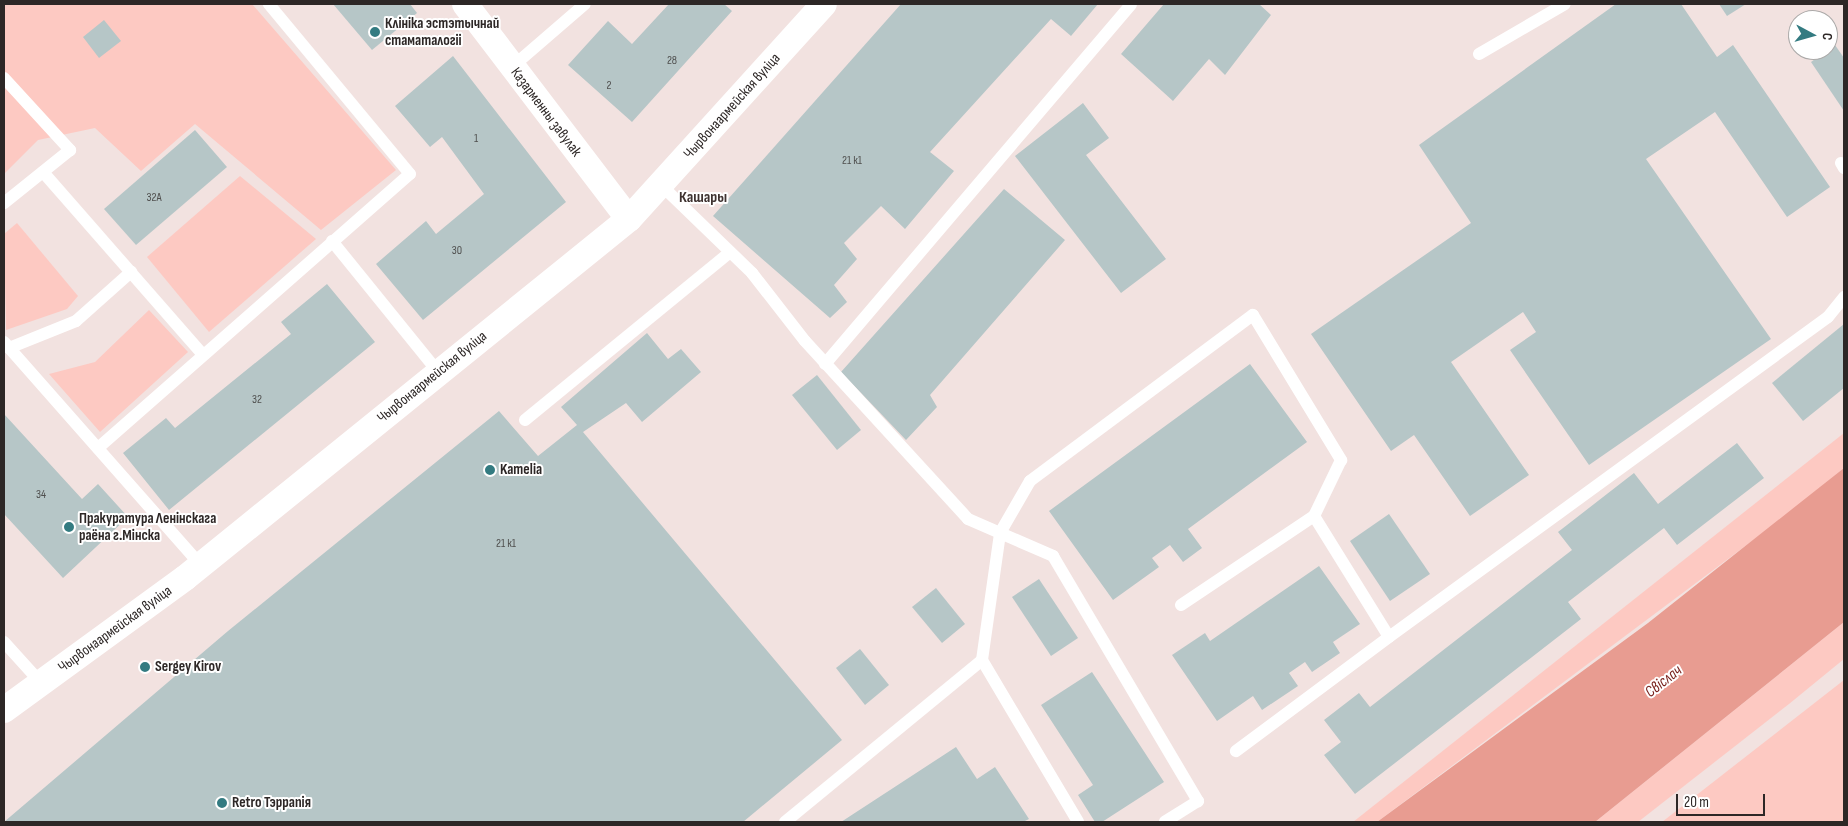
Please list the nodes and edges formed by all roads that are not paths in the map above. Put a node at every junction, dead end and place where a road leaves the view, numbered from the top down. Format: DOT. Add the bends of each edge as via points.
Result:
graph roads {
  1 [pos="269,4"];
  2 [pos="465,4"];
  3 [pos="585,4"];
  4 [pos="824,4"];
  5 [pos="1132,4"];
  6 [pos="1564,4"];
  7 [pos="1479,54"];
  8 [pos="512,66"];
  9 [pos="4,78"];
  10 [pos="43,172"];
  11 [pos="661,185"];
  12 [pos="4,203"];
  13 [pos="629,219"];
  14 [pos="332,241"];
  15 [pos="730,252"];
  16 [pos="131,272"];
  17 [pos="1844,298"];
  18 [pos="6,345"];
  19 [pos="203,355"];
  20 [pos="825,364"];
  21 [pos="438,372"];
  22 [pos="525,420"];
  23 [pos="98,448"];
  24 [pos="1314,516"];
  25 [pos="1000,533"];
  26 [pos="200,564"];
  27 [pos="1181,605"];
  28 [pos="1389,637"];
  29 [pos="4,642"];
  30 [pos="982,660"];
  31 [pos="41,684"];
  32 [pos="4,710"];
  33 [pos="1236,751"];
  34 [pos="785,822"];
  35 [pos="1078,822"];
  36 [pos="1165,822"];
  1 -- 14 [label="lane" via="410,174"];
  2 -- 8 [label="street, Казарменны завулак"];
  3 -- 8 [label="lane"];
  4 -- 11 [label="street, Чырвонаармейская вуліца"];
  5 -- 20 [label="lane"];
  6 -- 7 [label="lane"];
  8 -- 13 [label="street, Казарменны завулак"];
  9 -- 10 [label="lane" via="70,150"];
  10 -- 12 [label="lane"];
  10 -- 16 [label="lane"];
  11 -- 13 [label="street, Чырвонаармейская вуліца"];
  11 -- 15 [label="lane"];
  13 -- 21 [label="street, Чырвонаармейская вуліца"];
  14 -- 19 [label="lane"];
  14 -- 21 [label="lane"];
  15 -- 20 [label="lane"];
  15 -- 22 [label="lane"];
  16 -- 18 [label="lane" via="76,321"];
  16 -- 19 [label="lane"];
  17 -- 28 [label="lane" via="1828,317"];
  18 -- 23 [label="lane"];
  19 -- 23 [label="lane"];
  20 -- 25 [label="lane" via="968,519"];
  21 -- 26 [label="street, Чырвонаармейская вуліца"];
  23 -- 26 [label="lane"];
  24 -- 25 [label="lane" via="1341,460 1253,315 1030,481"];
  24 -- 27 [label="lane"];
  24 -- 28 [label="lane"];
  25 -- 30 [label="lane"];
  25 -- 36 [label="lane" via="1053,556 1198,801"];
  26 -- 31 [label="street, Чырвонаармейская вуліца"];
  28 -- 33 [label="lane"];
  29 -- 31 [label="lane"];
  30 -- 34 [label="lane"];
  30 -- 35 [label="lane"];
  31 -- 32 [label="street, Чырвонаармейская вуліца"];
}
